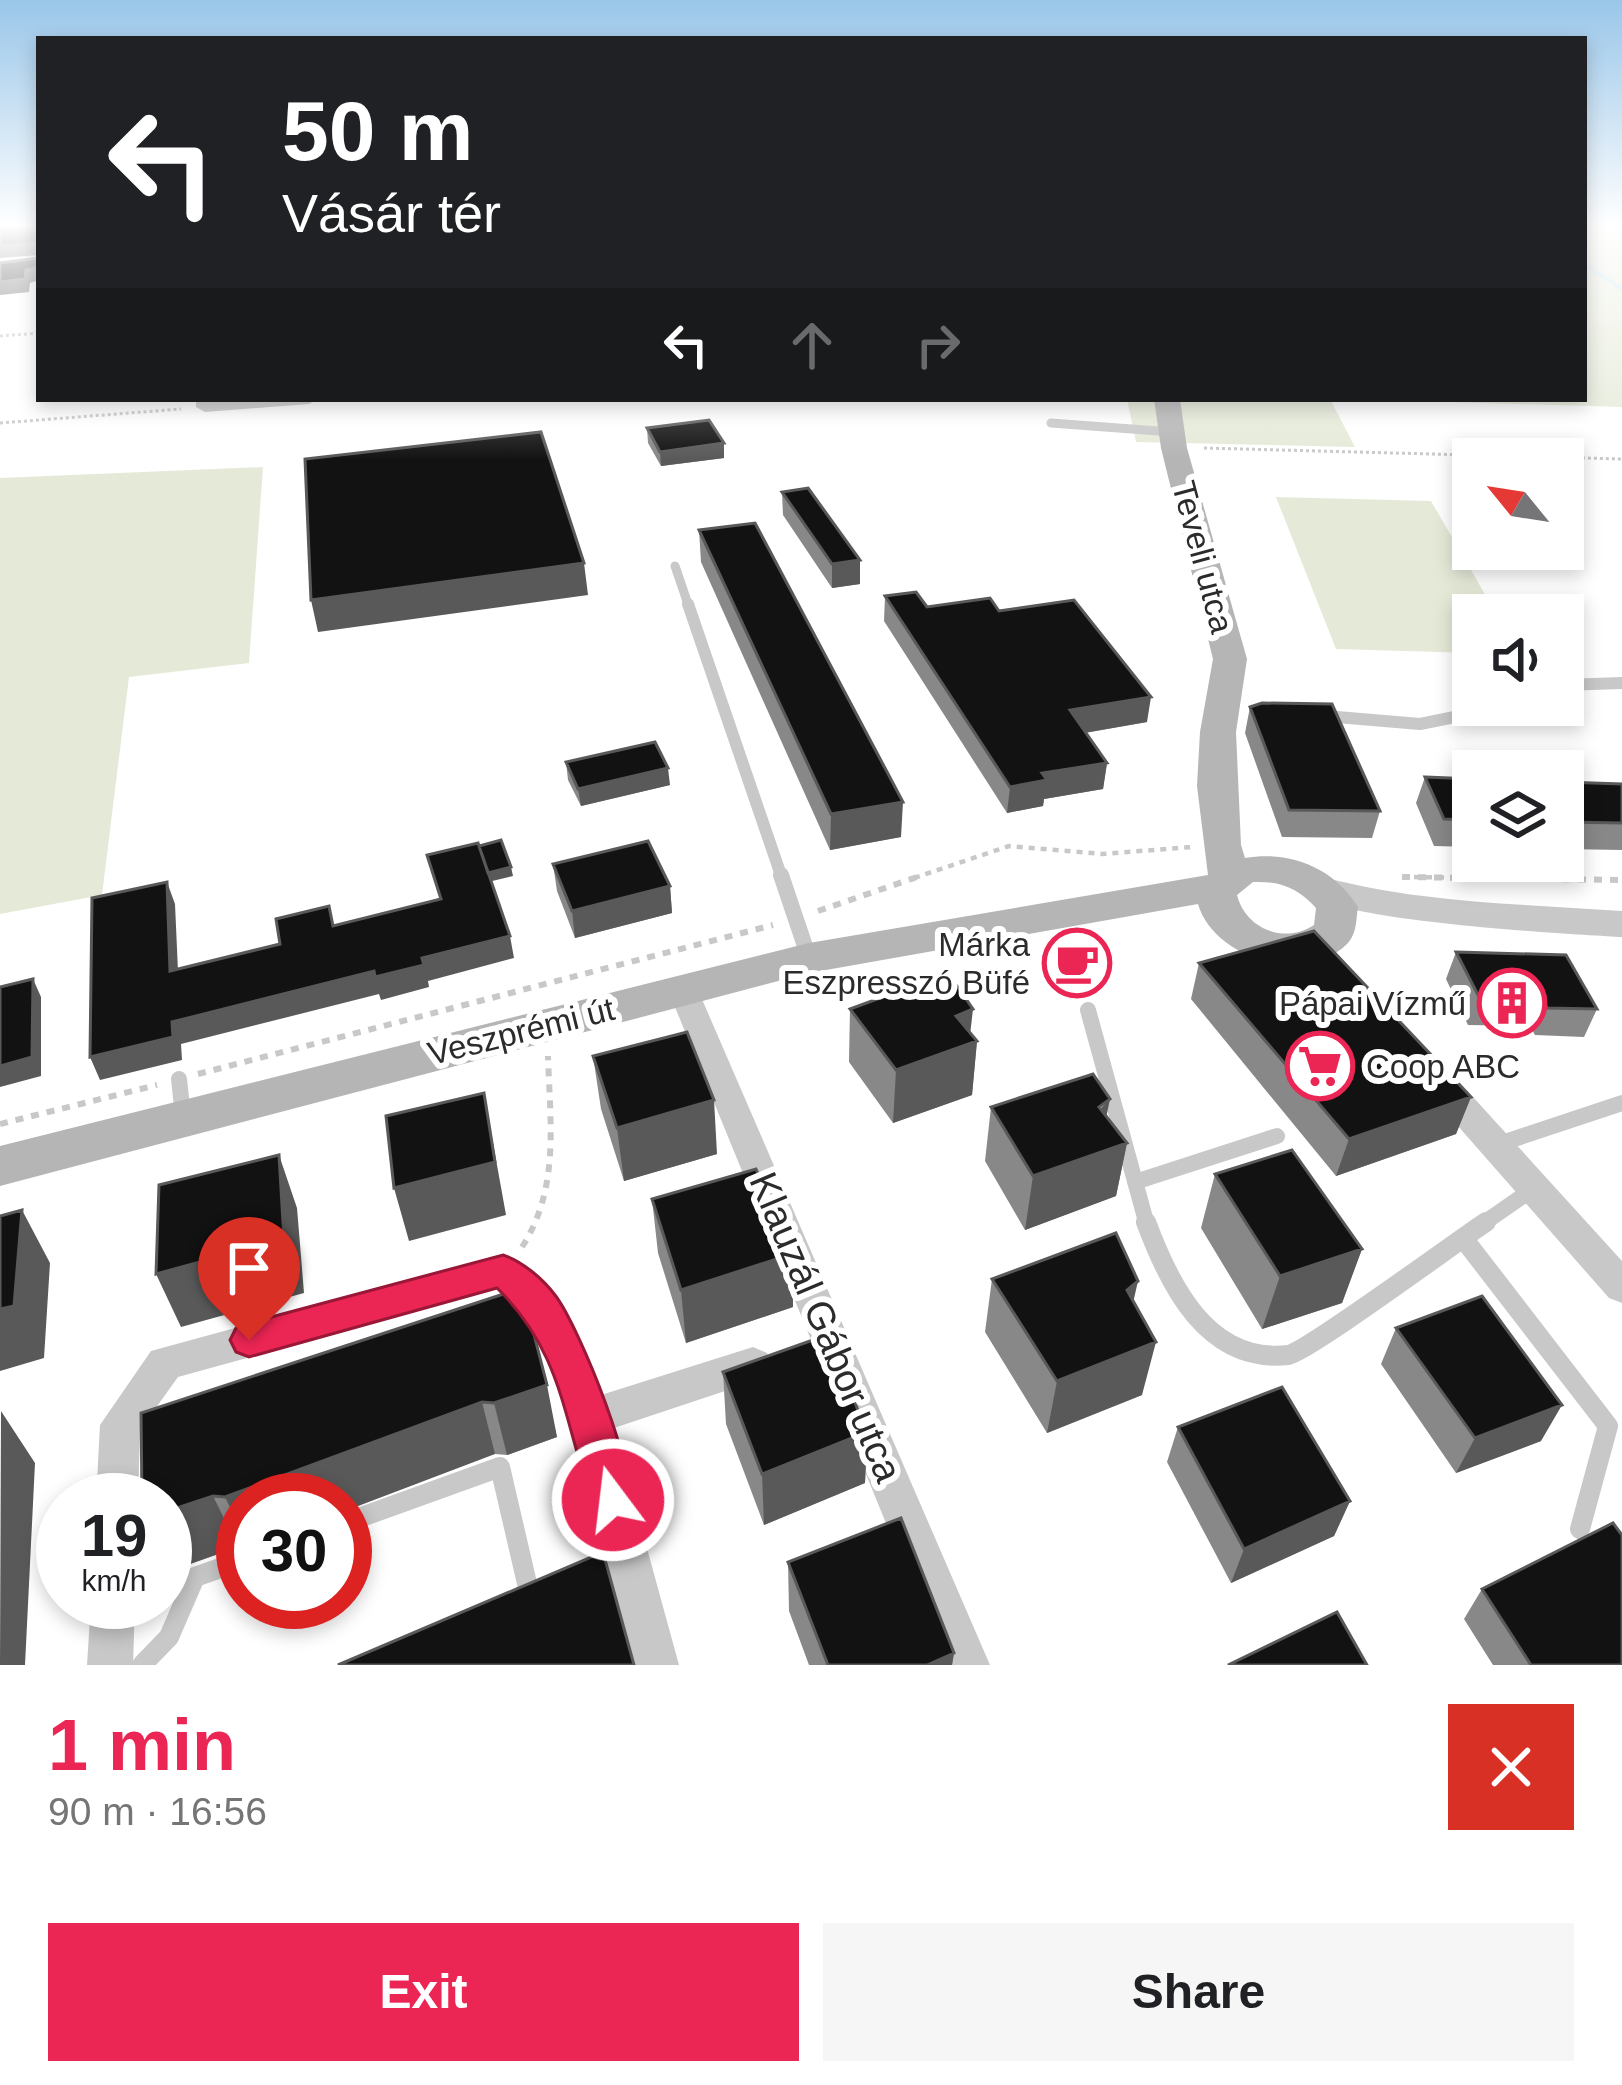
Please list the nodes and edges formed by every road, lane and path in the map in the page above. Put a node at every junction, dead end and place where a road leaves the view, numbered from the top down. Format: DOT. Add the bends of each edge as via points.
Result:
graph roads {
  1 [pos="36,333"];
  2 [pos="0,336"];
  3 [pos="1167,402"];
  4 [pos="205,403"];
  5 [pos="0,423"];
  6 [pos="1051,423"];
  7 [pos="1173,440"];
  8 [pos="1622,459"];
  9 [pos="675,566"];
  10 [pos="1622,683"];
  11 [pos="1584,685"];
  12 [pos="1309,713"];
  13 [pos="1452,719"];
  14 [pos="1216,786"];
  15 [pos="1306,880"];
  16 [pos="1227,896"];
  17 [pos="1480,914"];
  18 [pos="1622,924"];
  19 [pos="732,936"];
  20 [pos="1326,948"];
  21 [pos="809,958"];
  22 [pos="683,990"];
  23 [pos="1088,1010"];
  24 [pos="547,1024"];
  25 [pos="1421,1062"];
  26 [pos="181,1099"];
  27 [pos="1622,1103"];
  28 [pos="0,1124"];
  29 [pos="1277,1136"];
  30 [pos="1494,1146"];
  31 [pos="0,1166"];
  32 [pos="1135,1182"];
  33 [pos="1533,1189"];
  34 [pos="1463,1238"];
  35 [pos="503,1270"];
  36 [pos="1622,1287"];
  37 [pos="832,1340"];
  38 [pos="591,1417"];
  39 [pos="118,1473"];
  40 [pos="372,1513"];
  41 [pos="1580,1529"];
  42 [pos="216,1569"];
  43 [pos="508,1600"];
  44 [pos="111,1629"];
  45 [pos="110,1665"];
  46 [pos="142,1665"];
  47 [pos="656,1665"];
  48 [pos="967,1665"];
  1 -- 2 [label="path"];
  3 -- 7 [label="main road, Teveli utca"];
  4 -- 5 [label="path"];
  6 -- 7 [label="lane"];
  7 -- 8 [label="path"];
  7 -- 14 [label="main road, Teveli utca" via="1230,659"];
  9 -- 21 [label="lane"];
  10 -- 11 [label="lane"];
  12 -- 13 [label="lane" via="1390,726"];
  14 -- 15 [label="main road" via="1264,856"];
  14 -- 16 [label="main road, Teveli utca"];
  15 -- 16 [label="main road" via="1251,868"];
  15 -- 17 [label="street" via="1342,896"];
  15 -- 20 [label="main road" via="1339,916"];
  16 -- 20 [label="main road" via="1253,941"];
  16 -- 21 [label="main road, Veszprémi út" via="1166,914 1047,915"];
  17 -- 18 [label="street"];
  17 -- 20 [label="street" via="1384,921"];
  19 -- 26 [label="path"];
  21 -- 22 [label="main road, Veszprémi út"];
  22 -- 24 [label="main road, Veszprémi út"];
  22 -- 37 [label="street, Klauzál Gábor utca"];
  23 -- 32 [label="lane"];
  24 -- 26 [label="main road, Veszprémi út"];
  24 -- 35 [label="path" via="551,1189 536,1229"];
  25 -- 30 [label="street"];
  26 -- 28 [label="path"];
  26 -- 31 [label="main road, Veszprémi út"];
  27 -- 30 [label="lane"];
  29 -- 32 [label="lane"];
  30 -- 33 [label="street"];
  32 -- 34 [label="lane" via="1158,1263 1190,1314 1261,1358 1292,1355"];
  33 -- 34 [label="lane"];
  33 -- 36 [label="street"];
  34 -- 41 [label="lane" via="1608,1426"];
  35 -- 38 [label="street" via="542,1307"];
  35 -- 39 [label="street" via="165,1363 120,1425"];
  37 -- 38 [label="street"];
  37 -- 48 [label="street, Klauzál Gábor utca"];
  38 -- 47 [label="street"];
  40 -- 43 [label="lane" via="500,1467 529,1592"];
  42 -- 46 [label="lane" via="194,1577 169,1637"];
  44 -- 45 [label="street"];
}
